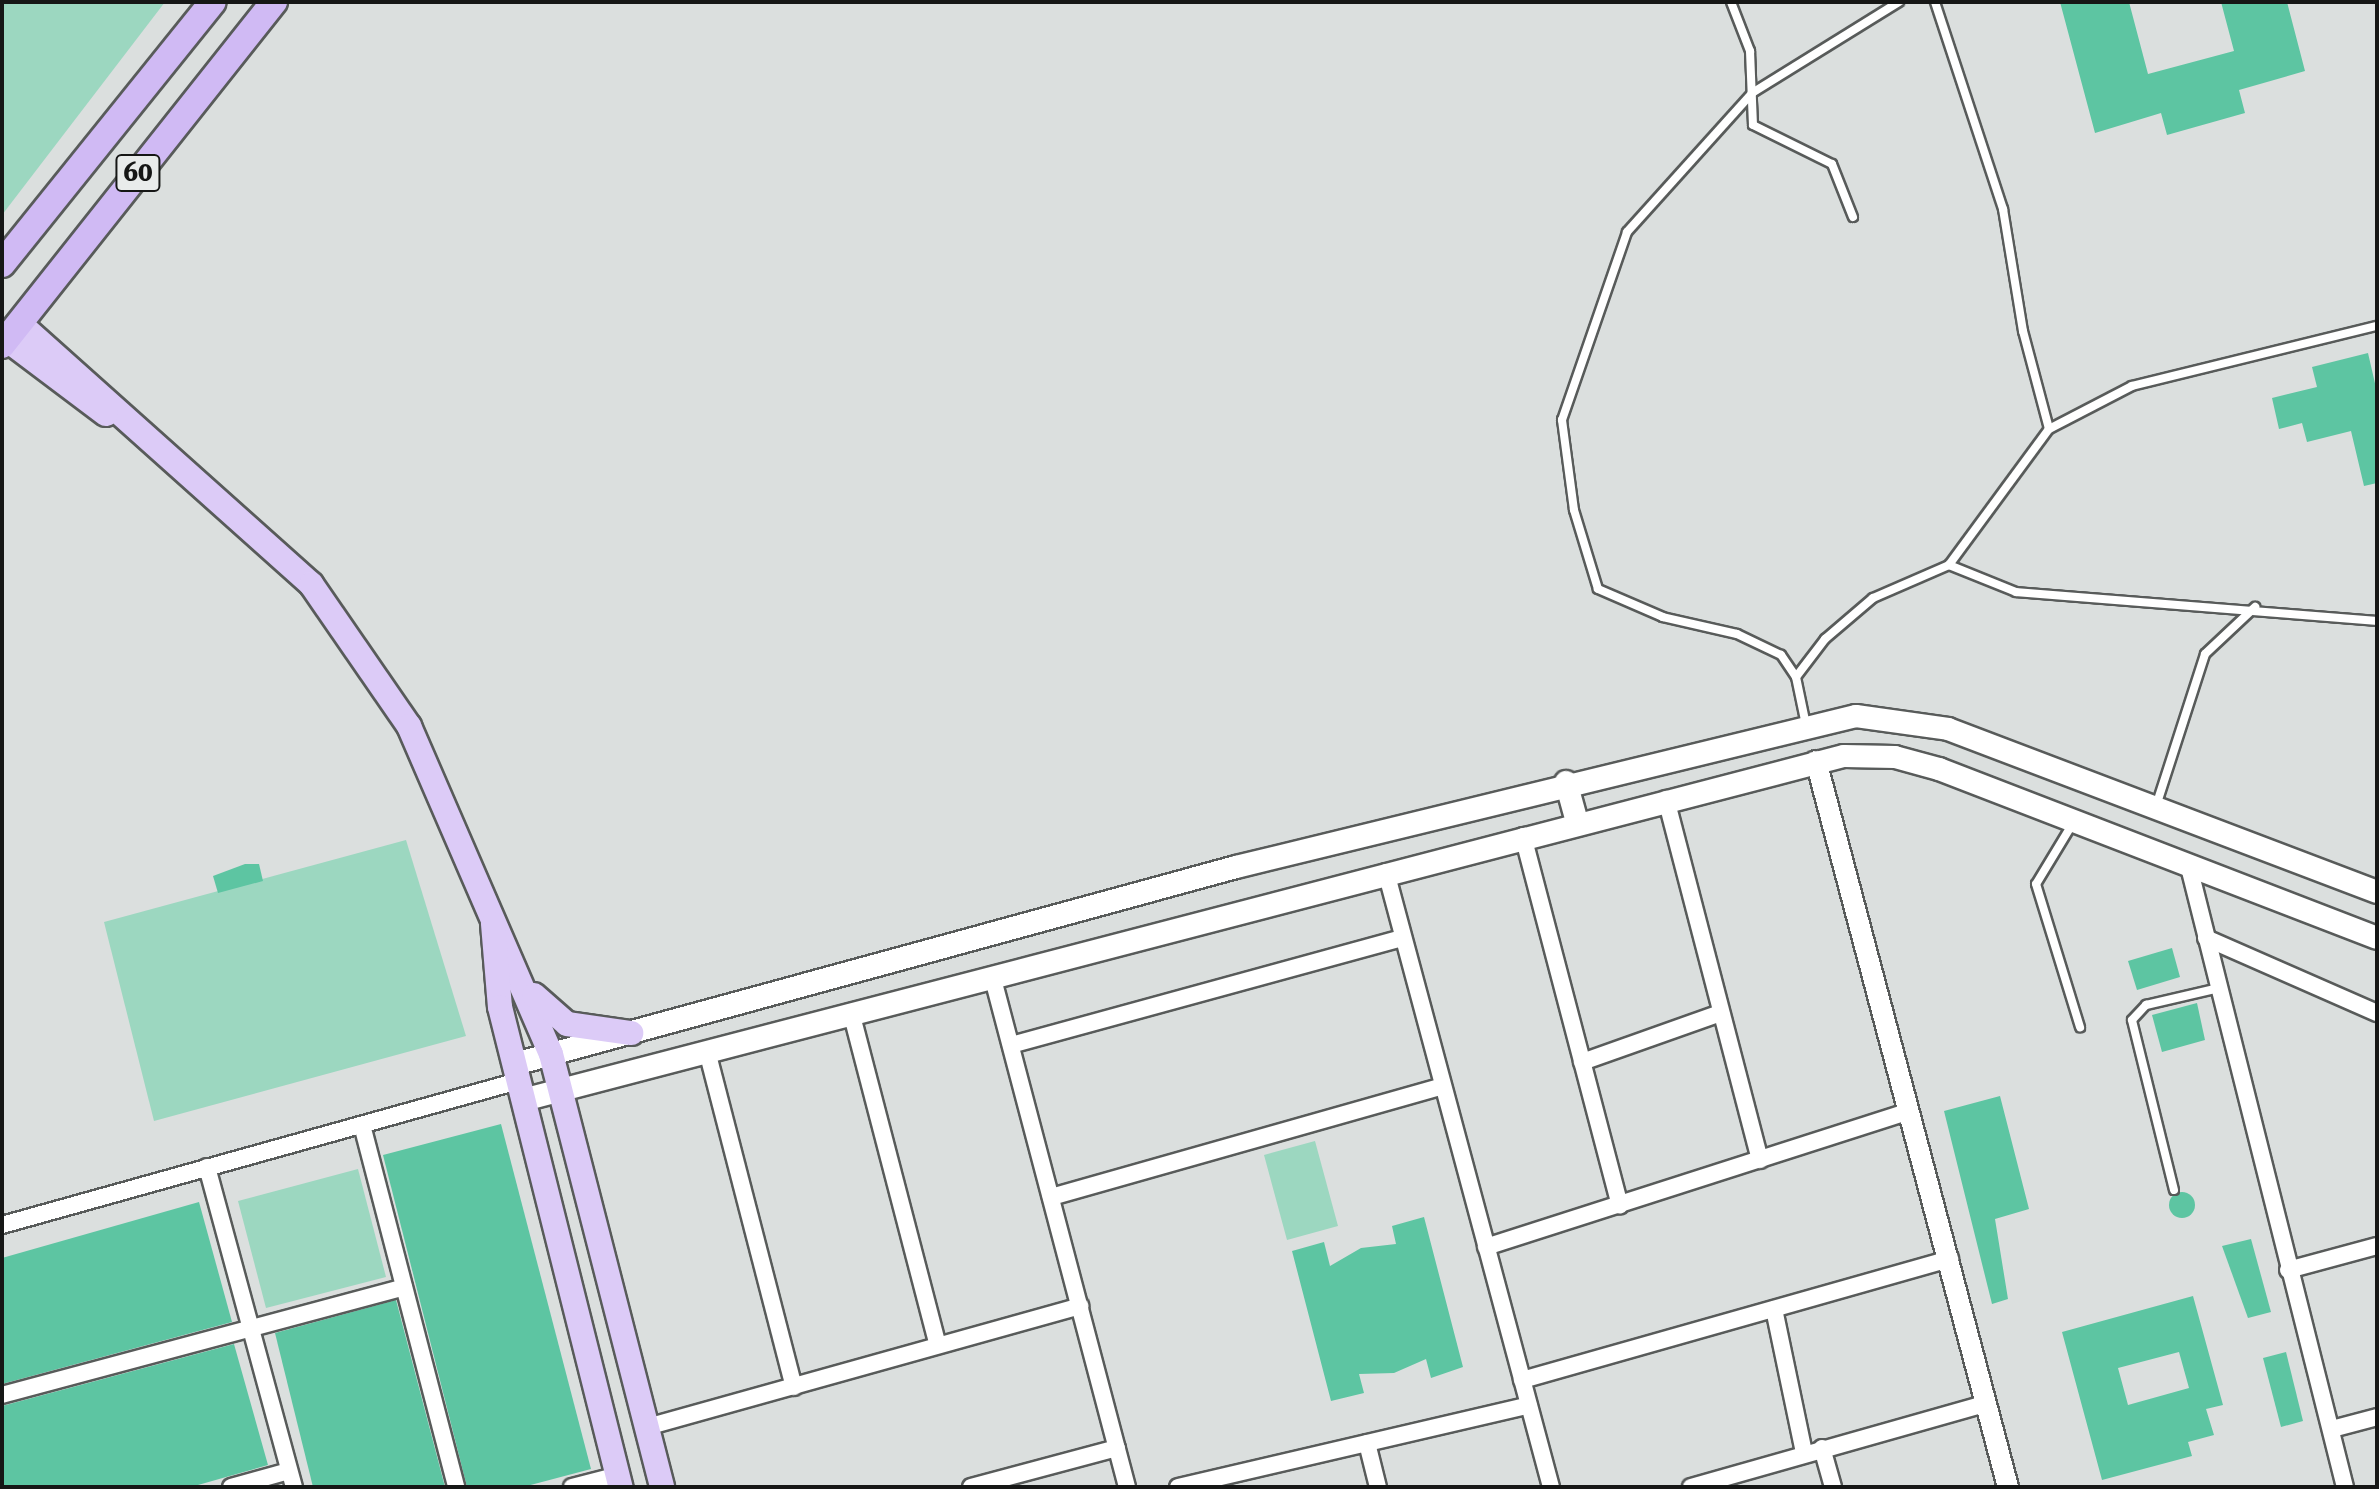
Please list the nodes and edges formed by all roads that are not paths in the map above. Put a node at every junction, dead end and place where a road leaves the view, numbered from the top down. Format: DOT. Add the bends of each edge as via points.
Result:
graph roads {
  1 [pos="213,2"];
  2 [pos="274,2"];
  3 [pos="1731,2"];
  4 [pos="1899,2"];
  5 [pos="1935,2"];
  6 [pos="1752,93"];
  7 [pos="1853,217"];
  8 [pos="2,264"];
  9 [pos="2377,326"];
  10 [pos="9,336"];
  11 [pos="2049,429"];
  12 [pos="1949,565"];
  13 [pos="2255,606"];
  14 [pos="2377,621"];
  15 [pos="1796,677"];
  16 [pos="1806,726"];
  17 [pos="1816,761"];
  18 [pos="1566,782"];
  19 [pos="1666,799"];
  20 [pos="2156,806"];
  21 [pos="1577,822"];
  22 [pos="2073,822"];
  23 [pos="1523,836"];
  24 [pos="2190,871"];
  25 [pos="1386,872"];
  26 [pos="2377,892"];
  27 [pos="493,922"];
  28 [pos="1403,938"];
  29 [pos="2206,938"];
  30 [pos="2377,938"];
  31 [pos="993,979"];
  32 [pos="524,983"];
  33 [pos="2219,988"];
  34 [pos="851,1012"];
  35 [pos="1720,1013"];
  36 [pos="2377,1013"];
  37 [pos="2080,1027"];
  38 [pos="631,1033"];
  39 [pos="607,1040"];
  40 [pos="1011,1045"];
  41 [pos="707,1051"];
  42 [pos="551,1054"];
  43 [pos="1582,1062"];
  44 [pos="616,1073"];
  45 [pos="519,1082"];
  46 [pos="1443,1086"];
  47 [pos="563,1089"];
  48 [pos="1910,1111"];
  49 [pos="362,1125"];
  50 [pos="1760,1160"];
  51 [pos="207,1167"];
  52 [pos="2174,1190"];
  53 [pos="1051,1197"];
  54 [pos="1620,1205"];
  55 [pos="2,1225"];
  56 [pos="2377,1246"];
  57 [pos="1486,1247"];
  58 [pos="1950,1259"];
  59 [pos="2288,1270"];
  60 [pos="404,1287"];
  61 [pos="1080,1306"];
  62 [pos="1774,1309"];
  63 [pos="251,1332"];
  64 [pos="938,1345"];
  65 [pos="1522,1380"];
  66 [pos="794,1387"];
  67 [pos="2,1395"];
  68 [pos="1987,1403"];
  69 [pos="1529,1405"];
  70 [pos="2377,1417"];
  71 [pos="647,1427"];
  72 [pos="2332,1429"];
  73 [pos="1367,1443"];
  74 [pos="1117,1448"];
  75 [pos="1822,1448"];
  76 [pos="1804,1452"];
  77 [pos="291,1479"];
  78 [pos="620,1481"];
  79 [pos="231,1487"];
  80 [pos="456,1487"];
  81 [pos="572,1487"];
  82 [pos="662,1487"];
  83 [pos="971,1487"];
  84 [pos="1127,1487"];
  85 [pos="1178,1487"];
  86 [pos="1378,1487"];
  87 [pos="1551,1487"];
  88 [pos="1693,1487"];
  89 [pos="1833,1487"];
  90 [pos="2008,1487"];
  91 [pos="2345,1487"];
  1 -- 8 [label="highway"];
  2 -- 10 [label="highway, 60"];
  3 -- 6 [label="lane" via="1750,51"];
  4 -- 6 [label="lane"];
  5 -- 11 [label="lane" via="2003,209 2023,331"];
  6 -- 7 [label="lane" via="1753,125 1832,164"];
  6 -- 15 [label="lane" via="1627,232 1562,420 1574,510 1598,589 1663,617 1737,634 1781,655"];
  9 -- 11 [label="lane" via="2132,386"];
  10 -- 27 [label="main road" via="139,433 266,538 339,617 427,759"];
  11 -- 12 [label="lane"];
  12 -- 13 [label="lane" via="2016,592"];
  12 -- 15 [label="lane" via="1873,598 1825,639"];
  13 -- 14 [label="lane"];
  13 -- 20 [label="lane" via="2205,654"];
  15 -- 16 [label="lane"];
  16 -- 18 [label="main road"];
  16 -- 20 [label="main road" via="1856,716 1919,720"];
  17 -- 19 [label="main road"];
  17 -- 22 [label="main road" via="1914,761"];
  17 -- 48 [label="street"];
  18 -- 21 [label="main road"];
  18 -- 38 [label="main road"];
  19 -- 21 [label="main road"];
  19 -- 35 [label="street"];
  20 -- 26 [label="main road"];
  21 -- 23 [label="main road"];
  22 -- 24 [label="main road"];
  22 -- 37 [label="lane" via="2036,884"];
  23 -- 25 [label="main road"];
  23 -- 43 [label="street"];
  24 -- 29 [label="street"];
  24 -- 30 [label="main road"];
  25 -- 28 [label="street"];
  25 -- 31 [label="main road"];
  27 -- 32 [label="main road"];
  27 -- 45 [label="main road" via="496,986"];
  28 -- 40 [label="street"];
  28 -- 46 [label="street"];
  29 -- 33 [label="street"];
  29 -- 36 [label="street"];
  31 -- 34 [label="main road"];
  31 -- 40 [label="street"];
  32 -- 38 [label="main road" via="567,1024"];
  32 -- 42 [label="main road"];
  33 -- 52 [label="lane" via="2146,1005 2132,1020"];
  33 -- 59 [label="street"];
  34 -- 41 [label="main road"];
  34 -- 64 [label="street"];
  35 -- 43 [label="street"];
  35 -- 50 [label="street"];
  38 -- 39 [label="main road"];
  39 -- 42 [label="main road"];
  39 -- 44 [label="main road"];
  40 -- 53 [label="street"];
  41 -- 44 [label="main road"];
  41 -- 66 [label="street"];
  42 -- 45 [label="main road"];
  42 -- 47 [label="main road"];
  43 -- 54 [label="street"];
  44 -- 47 [label="main road"];
  45 -- 47 [label="main road"];
  45 -- 49 [label="street"];
  45 -- 78 [label="main road"];
  46 -- 53 [label="street"];
  46 -- 57 [label="street"];
  47 -- 71 [label="main road"];
  48 -- 50 [label="street"];
  48 -- 58 [label="street"];
  49 -- 51 [label="street"];
  49 -- 60 [label="street"];
  50 -- 54 [label="street"];
  51 -- 55 [label="street"];
  51 -- 63 [label="street"];
  53 -- 61 [label="street"];
  54 -- 57 [label="street"];
  56 -- 59 [label="street"];
  57 -- 65 [label="street"];
  58 -- 62 [label="street"];
  58 -- 68 [label="street"];
  59 -- 72 [label="street"];
  60 -- 63 [label="street"];
  60 -- 80 [label="street"];
  61 -- 64 [label="street"];
  61 -- 74 [label="street"];
  62 -- 65 [label="street"];
  62 -- 76 [label="street"];
  63 -- 67 [label="street"];
  63 -- 77 [label="street"];
  64 -- 66 [label="street"];
  65 -- 69 [label="street"];
  66 -- 71 [label="street"];
  68 -- 75 [label="street"];
  68 -- 90 [label="street"];
  69 -- 73 [label="street"];
  69 -- 87 [label="street"];
  70 -- 72 [label="street"];
  71 -- 82 [label="main road"];
  72 -- 91 [label="street"];
  73 -- 85 [label="street"];
  73 -- 86 [label="street"];
  74 -- 83 [label="street"];
  74 -- 84 [label="street"];
  75 -- 76 [label="street"];
  75 -- 89 [label="street"];
  76 -- 88 [label="street"];
  77 -- 79 [label="street"];
  78 -- 81 [label="street"];
}
